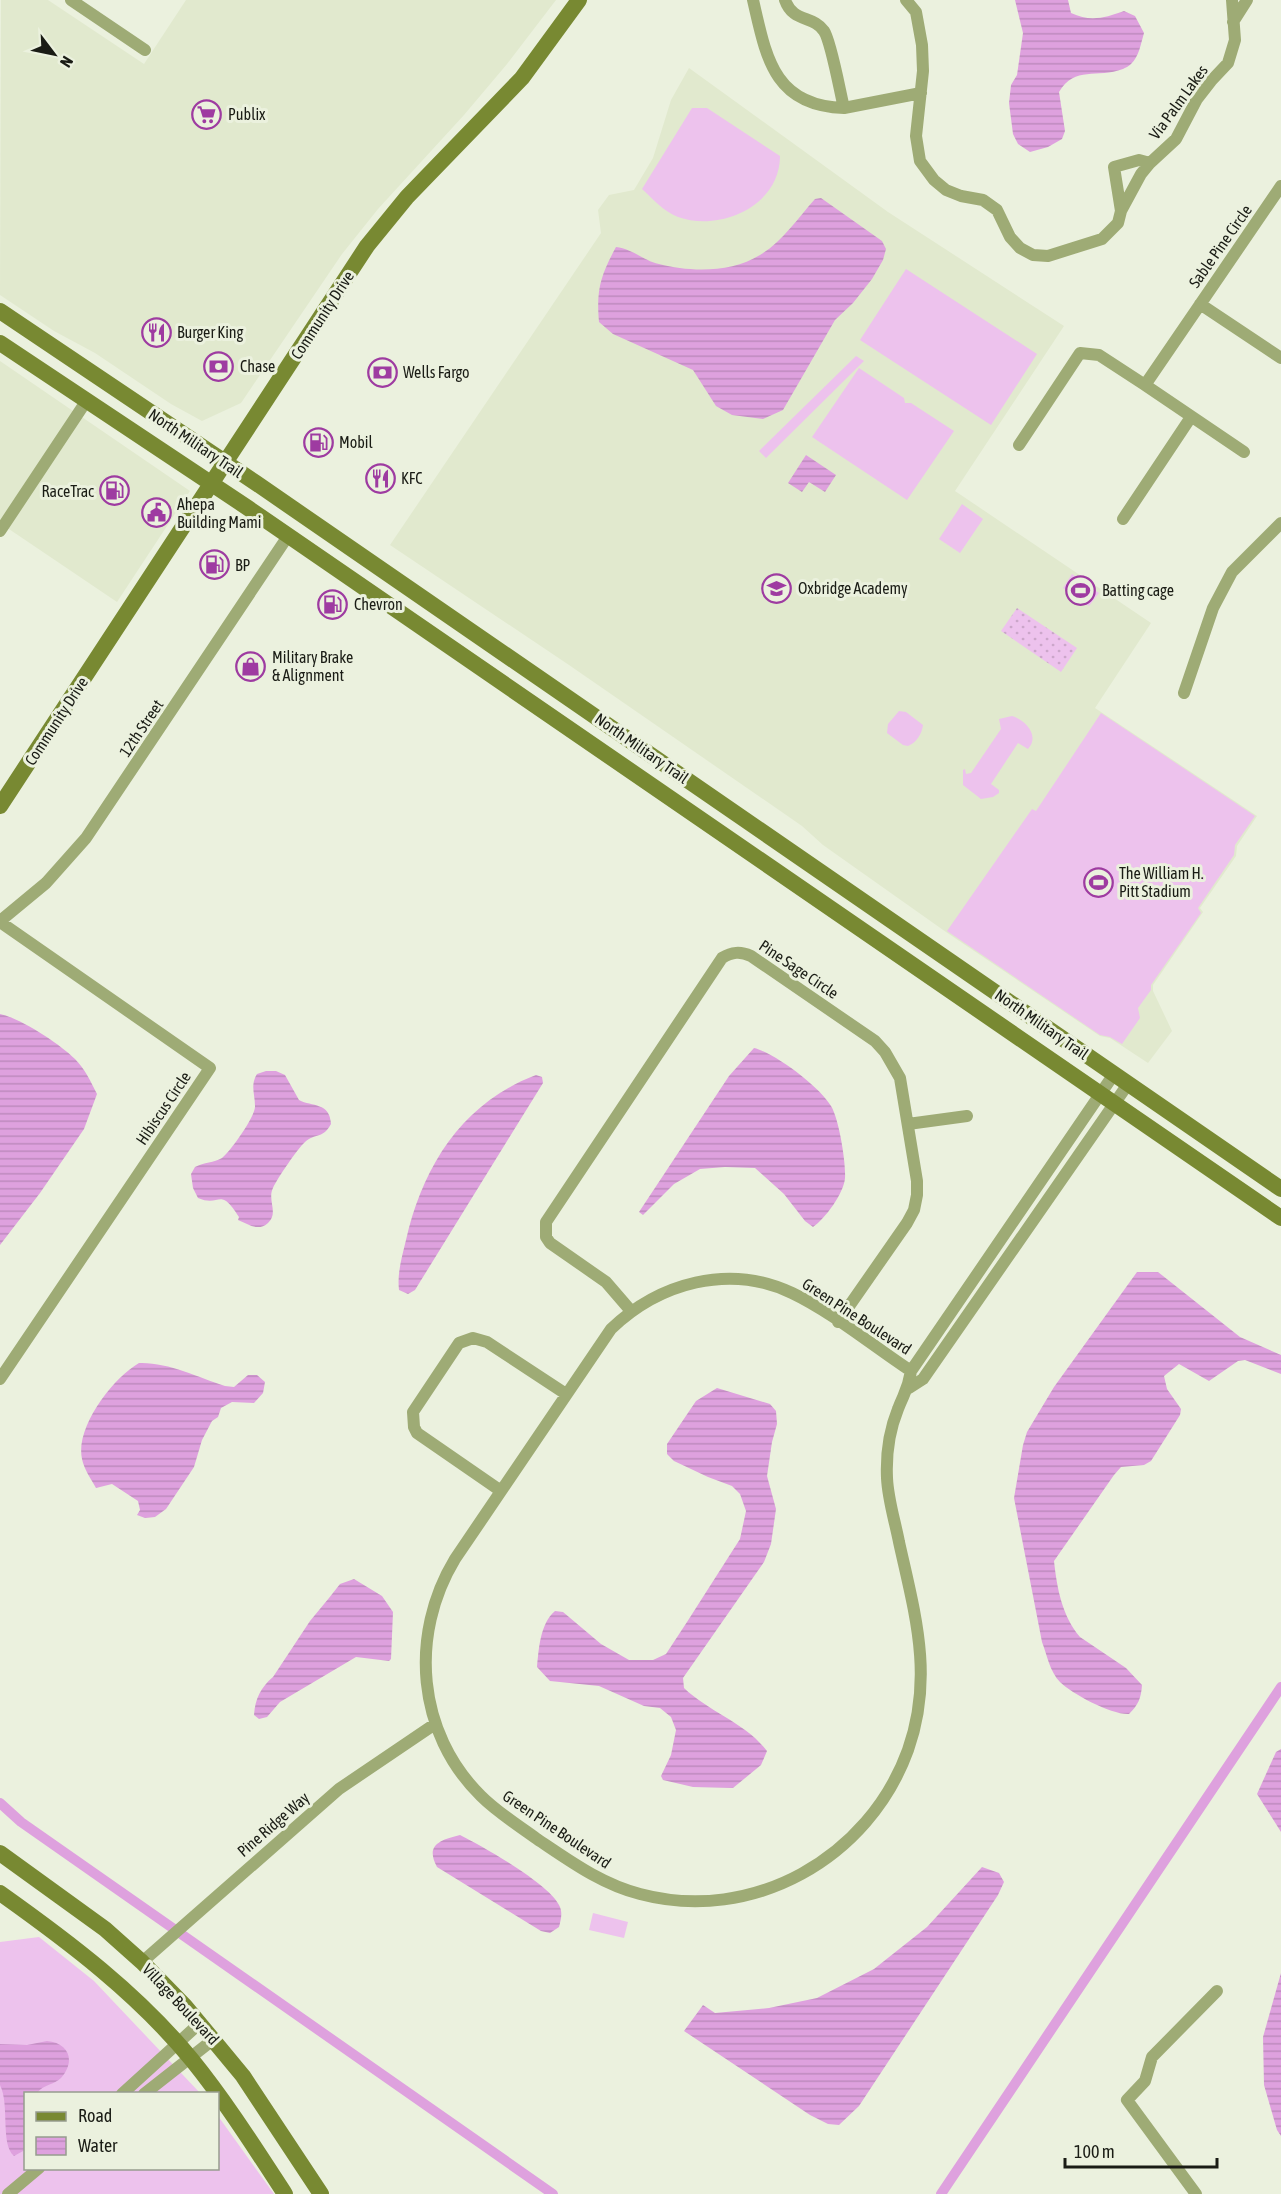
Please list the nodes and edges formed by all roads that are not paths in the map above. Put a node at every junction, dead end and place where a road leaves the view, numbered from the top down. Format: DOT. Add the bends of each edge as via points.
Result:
graph roads {
  1 [pos="71,0"];
  2 [pos="579,0"];
  3 [pos="753,0"];
  4 [pos="786,0"];
  5 [pos="906,0"];
  6 [pos="1232,0"];
  7 [pos="1247,0"];
  8 [pos="1233,22"];
  9 [pos="145,50"];
  10 [pos="921,93"];
  11 [pos="844,108"];
  12 [pos="1150,163"];
  13 [pos="1281,186"];
  14 [pos="1121,211"];
  15 [pos="1200,304"];
  16 [pos="0,311"];
  17 [pos="0,343"];
  18 [pos="1281,358"];
  19 [pos="1145,385"];
  20 [pos="87,400"];
  21 [pos="1191,417"];
  22 [pos="1019,445"];
  23 [pos="1244,452"];
  24 [pos="226,462"];
  25 [pos="211,483"];
  26 [pos="1123,519"];
  27 [pos="1281,523"];
  28 [pos="0,531"];
  29 [pos="288,536"];
  30 [pos="1184,693"];
  31 [pos="672,768"];
  32 [pos="658,789"];
  33 [pos="0,806"];
  34 [pos="0,921"];
  35 [pos="1121,1079"];
  36 [pos="1107,1099"];
  37 [pos="967,1116"];
  38 [pos="908,1124"];
  39 [pos="1281,1189"];
  40 [pos="1281,1218"];
  41 [pos="631,1311"];
  42 [pos="838,1322"];
  43 [pos="910,1371"];
  44 [pos="0,1379"];
  45 [pos="909,1388"];
  46 [pos="566,1394"];
  47 [pos="501,1491"];
  48 [pos="435,1724"];
  49 [pos="0,1853"];
  50 [pos="0,1893"];
  51 [pos="142,1962"];
  52 [pos="1217,1992"];
  53 [pos="200,2023"];
  54 [pos="214,2039"];
  55 [pos="178,2044"];
  56 [pos="190,2058"];
  57 [pos="124,2092"];
  58 [pos="147,2092"];
  59 [pos="217,2092"];
  60 [pos="219,2095"];
  61 [pos="38,2170"];
  62 [pos="8,2194"];
  63 [pos="285,2194"];
  64 [pos="321,2194"];
  65 [pos="1196,2194"];
  1 -- 9 [label="street"];
  2 -- 24 [label="main road, Community Drive" via="522,78 406,197 367,246"];
  3 -- 11 [label="street" via="768,61 782,81 809,101"];
  4 -- 11 [label="street" via="795,15 816,23 826,34"];
  5 -- 10 [label="street, Via Palm Lakes" via="916,12 920,27"];
  6 -- 8 [label="street, Via Palm Lakes"];
  7 -- 8 [label="street, Via Palm Lakes"];
  8 -- 12 [label="street, Via Palm Lakes" via="1235,40 1228,63 1197,99 1176,139"];
  10 -- 11 [label="street"];
  10 -- 14 [label="street, Via Palm Lakes" via="916,136 924,168 946,189 997,210 1020,248 1033,255 1048,256 1102,239 1118,223"];
  12 -- 14 [label="street, Via Palm Lakes"];
  12 -- 14 [label="street, Via Palm Lakes" via="1139,160 1114,166"];
  13 -- 15 [label="street, Sable Pine Circle"];
  15 -- 18 [label="street, Sable Pine Circle"];
  15 -- 19 [label="street"];
  16 -- 24 [label="main road, North Military Trail"];
  17 -- 20 [label="main road, North Military Trail"];
  19 -- 21 [label="street"];
  19 -- 22 [label="street" via="1099,355 1080,353"];
  20 -- 25 [label="main road, North Military Trail"];
  20 -- 28 [label="street"];
  21 -- 23 [label="street"];
  21 -- 26 [label="street"];
  24 -- 25 [label="main road, Community Drive"];
  24 -- 31 [label="main road, North Military Trail"];
  25 -- 29 [label="main road, North Military Trail"];
  25 -- 33 [label="main road, Community Drive"];
  27 -- 30 [label="street" via="1232,572 1213,608"];
  29 -- 32 [label="main road, North Military Trail"];
  29 -- 34 [label="street, 12th Street" via="86,838 46,883"];
  31 -- 32 [label="main road"];
  31 -- 35 [label="main road, North Military Trail"];
  32 -- 36 [label="main road, North Military Trail"];
  34 -- 44 [label="street, Hibiscus Circle" via="210,1068"];
  35 -- 36 [label="street, Green Pine Boulevard"];
  35 -- 39 [label="main road, North Military Trail"];
  36 -- 40 [label="main road, North Military Trail"];
  36 -- 43 [label="street, Green Pine Boulevard"];
  36 -- 45 [label="street, Green Pine Boulevard" via="923,1379"];
  37 -- 38 [label="street"];
  38 -- 41 [label="street, Pine Sage Circle" via="900,1078 875,1041 751,956 737,952 722,958 546,1222 550,1243 606,1282"];
  38 -- 42 [label="street, Pine Sage Circle" via="917,1188 914,1210"];
  41 -- 42 [label="street, Green Pine Boulevard" via="684,1284 734,1278 790,1292"];
  41 -- 46 [label="street, Green Pine Boulevard" via="602,1341"];
  42 -- 43 [label="street, Green Pine Boulevard"];
  43 -- 45 [label="street, Green Pine Boulevard"];
  45 -- 48 [label="street, Green Pine Boulevard" via="892,1429 887,1480 918,1626 922,1679 916,1724 903,1763 876,1810 842,1848 821,1863 767,1890 717,1901 665,1899 616,1886 578,1867 482,1797 456,1766"];
  46 -- 47 [label="street, Green Pine Boulevard"];
  46 -- 47 [label="street" via="487,1341 473,1338 459,1343 416,1406 412,1420 417,1433"];
  47 -- 48 [label="street, Green Pine Boulevard" via="449,1570 432,1611 425,1661"];
  48 -- 51 [label="street, Pine Ridge Way" via="339,1789"];
  49 -- 51 [label="main road, Village Boulevard" via="105,1929"];
  50 -- 55 [label="main road, Village Boulevard" via="81,1952"];
  51 -- 53 [label="main road, Village Boulevard"];
  52 -- 65 [label="street" via="1152,2056 1145,2081 1127,2100"];
  53 -- 54 [label="main road, Village Boulevard"];
  53 -- 55 [label="street"];
  54 -- 56 [label="street"];
  54 -- 64 [label="main road, Village Boulevard" via="271,2115"];
  55 -- 56 [label="main road, Village Boulevard"];
  55 -- 57 [label="street"];
  56 -- 58 [label="street"];
  56 -- 59 [label="main road, Village Boulevard"];
  60 -- 63 [label="main road, Village Boulevard"];
  61 -- 62 [label="street"];
}
